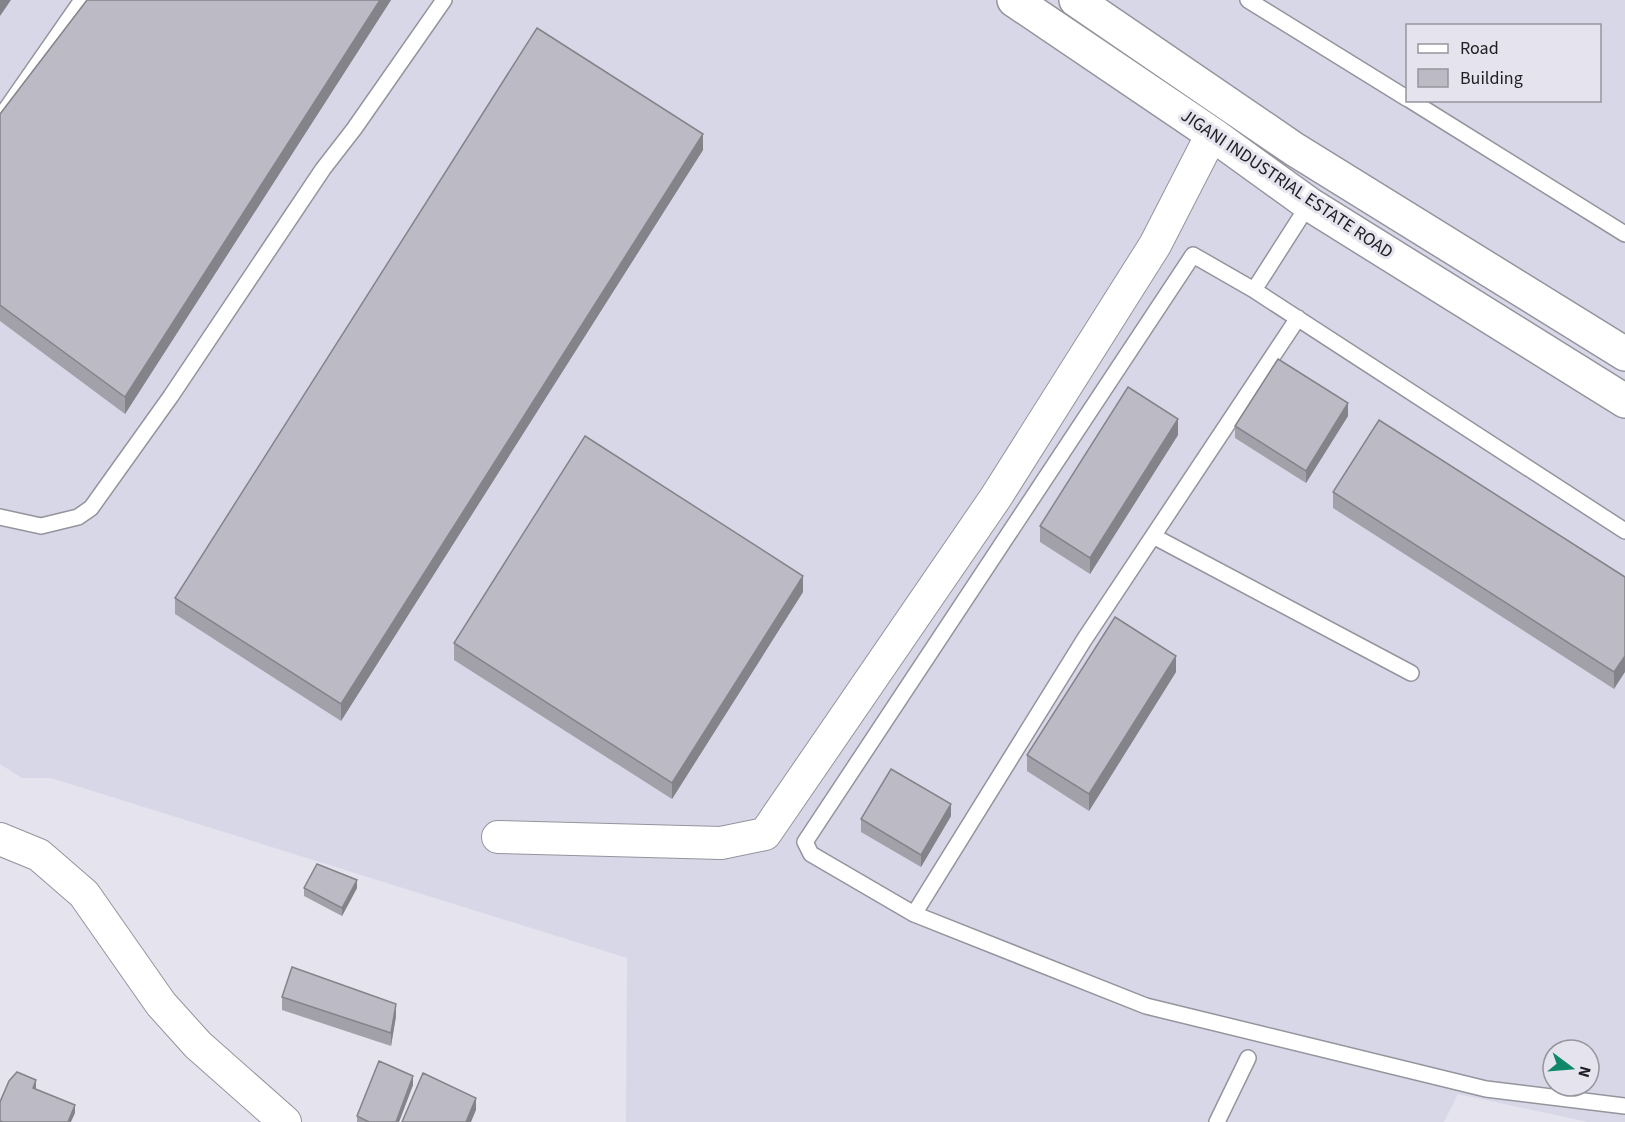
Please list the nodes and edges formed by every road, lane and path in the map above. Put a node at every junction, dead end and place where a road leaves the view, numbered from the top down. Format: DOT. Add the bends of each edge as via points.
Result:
graph roads {
  1 [pos="82,0"];
  2 [pos="444,0"];
  3 [pos="1014,0"];
  4 [pos="1076,0"];
  5 [pos="1248,0"];
  6 [pos="1406,98"];
  7 [pos="1412,102"];
  8 [pos="0,118"];
  9 [pos="1212,134"];
  10 [pos="1309,204"];
  11 [pos="1625,234"];
  12 [pos="1254,290"];
  13 [pos="1298,318"];
  14 [pos="1625,354"];
  15 [pos="1625,401"];
  16 [pos="0,517"];
  17 [pos="1625,531"];
  18 [pos="1153,536"];
  19 [pos="1411,673"];
  20 [pos="498,837"];
  21 [pos="0,839"];
  22 [pos="914,914"];
  23 [pos="1248,1058"];
  24 [pos="1625,1106"];
  25 [pos="285,1122"];
  26 [pos="1217,1122"];
  1 -- 8 [label="lane"];
  2 -- 16 [label="lane" via="91,508 78,517 41,526"];
  3 -- 9 [label="main road, JIGANI INDUSTRIAL ESTATE ROAD"];
  4 -- 14 [label="main road, JIGANI INDUSTRIAL ESTATE ROAD" via="1294,149"];
  5 -- 6 [label="lane"];
  7 -- 11 [label="lane"];
  9 -- 10 [label="main road, JIGANI INDUSTRIAL ESTATE ROAD"];
  9 -- 20 [label="street" via="1155,245 996,497 765,834 720,843"];
  10 -- 12 [label="lane"];
  10 -- 15 [label="main road, JIGANI INDUSTRIAL ESTATE ROAD"];
  12 -- 13 [label="lane"];
  12 -- 22 [label="lane" via="1193,255 805,842 811,854"];
  13 -- 17 [label="lane"];
  13 -- 18 [label="lane"];
  18 -- 19 [label="lane"];
  18 -- 22 [label="lane"];
  21 -- 25 [label="street" via="39,855 84,894 161,1004 198,1045"];
  22 -- 24 [label="lane" via="1146,1006 1486,1089"];
  23 -- 26 [label="lane"];
}
